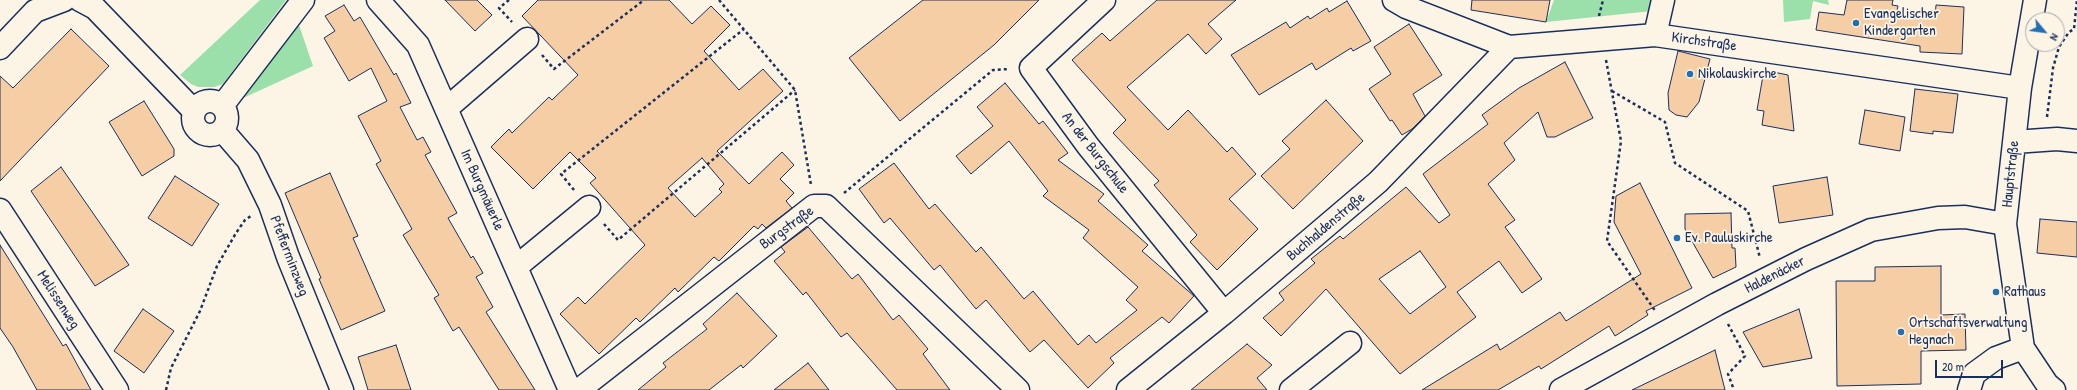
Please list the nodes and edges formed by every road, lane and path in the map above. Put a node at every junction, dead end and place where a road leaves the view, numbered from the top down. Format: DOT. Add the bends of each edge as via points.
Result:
graph roads {
  1 [pos="64,0"];
  2 [pos="80,0"];
  3 [pos="303,0"];
  4 [pos="378,0"];
  5 [pos="509,0"];
  6 [pos="644,0"];
  7 [pos="719,0"];
  8 [pos="1104,0"];
  9 [pos="1394,0"];
  10 [pos="1603,0"];
  11 [pos="1663,0"];
  12 [pos="2035,0"];
  13 [pos="2077,0"];
  14 [pos="1599,17"];
  15 [pos="744,29"];
  16 [pos="1655,35"];
  17 [pos="1600,38"];
  18 [pos="527,39"];
  19 [pos="1509,47"];
  20 [pos="0,48"];
  21 [pos="1031,68"];
  22 [pos="554,69"];
  23 [pos="2020,88"];
  24 [pos="795,90"];
  25 [pos="1612,91"];
  26 [pos="222,106"];
  27 [pos="446,110"];
  28 [pos="194,111"];
  29 [pos="222,130"];
  30 [pos="2044,140"];
  31 [pos="2077,141"];
  32 [pos="2014,142"];
  33 [pos="561,174"];
  34 [pos="820,206"];
  35 [pos="590,207"];
  36 [pos="0,210"];
  37 [pos="245,220"];
  38 [pos="2005,224"];
  39 [pos="618,240"];
  40 [pos="516,267"];
  41 [pos="1765,279"];
  42 [pos="1717,304"];
  43 [pos="1224,312"];
  44 [pos="1669,331"];
  45 [pos="1350,343"];
  46 [pos="2023,348"];
  47 [pos="117,390"];
  48 [pos="166,390"];
  49 [pos="342,390"];
  50 [pos="570,390"];
  51 [pos="579,390"];
  52 [pos="1018,390"];
  53 [pos="1128,390"];
  54 [pos="1291,390"];
  55 [pos="1562,390"];
  56 [pos="1734,390"];
  57 [pos="1969,390"];
  58 [pos="2054,390"];
  1 -- 20 [label="street" via="35,11"];
  2 -- 28 [label="street" via="95,8"];
  3 -- 26 [label="street"];
  4 -- 27 [label="street, Im Burgmäuerle" via="418,45"];
  5 -- 18 [label="path" via="499,8"];
  6 -- 22 [label="path"];
  7 -- 15 [label="path"];
  8 -- 21 [label="street"];
  9 -- 19 [label="street, Kirchstraße"];
  10 -- 14 [label="path"];
  11 -- 16 [label="street"];
  12 -- 23 [label="street, Hauptstraße"];
  13 -- 30 [label="path" via="2074,29 2059,47 2052,75"];
  15 -- 24 [label="path"];
  15 -- 33 [label="path"];
  16 -- 17 [label="street, Kirchstraße"];
  16 -- 23 [label="street, Kirchstraße"];
  17 -- 19 [label="street, Kirchstraße"];
  17 -- 25 [label="path"];
  18 -- 27 [label="street"];
  19 -- 43 [label="street, Buchhaldenstraße" via="1378,182"];
  21 -- 34 [label="path" via="993,70"];
  21 -- 43 [label="street, An der Burgschule" via="1088,146"];
  23 -- 32 [label="street, Hauptstraße"];
  24 -- 34 [label="path"];
  24 -- 39 [label="path"];
  25 -- 41 [label="path" via="1665,122 1675,163 1748,211"];
  25 -- 44 [label="path" via="1621,141 1607,241"];
  26 -- 28 [label="street" via="208,101 200,104"];
  26 -- 29 [label="street" via="226,113 226,122"];
  27 -- 40 [label="street, Im Burgmäuerle"];
  28 -- 29 [label="street" via="193,120 201,132 208,135"];
  29 -- 49 [label="street, Pfefferminzweg" via="248,160 270,205 288,258"];
  30 -- 31 [label="street"];
  30 -- 32 [label="street"];
  32 -- 38 [label="street, Hauptstraße"];
  34 -- 51 [label="street, Burgstraße"];
  34 -- 52 [label="street, Burgstraße"];
  35 -- 40 [label="street"];
  36 -- 47 [label="street, Melissenweg"];
  37 -- 48 [label="path" via="217,266 200,311 171,368"];
  38 -- 41 [label="street, Haldenäcker" via="1965,217 1938,218 1871,230"];
  38 -- 46 [label="street, Hauptstraße"];
  40 -- 50 [label="street, Im Burgmäuerle"];
  41 -- 42 [label="street, Haldenäcker"];
  42 -- 44 [label="street, Haldenäcker"];
  42 -- 56 [label="path" via="1745,356 1728,374"];
  43 -- 53 [label="street, Buchhaldenstraße"];
  44 -- 55 [label="street, Haldenäcker"];
  45 -- 54 [label="street"];
  46 -- 57 [label="street" via="1996,358 1974,374"];
  46 -- 58 [label="street" via="2047,384"];
}
